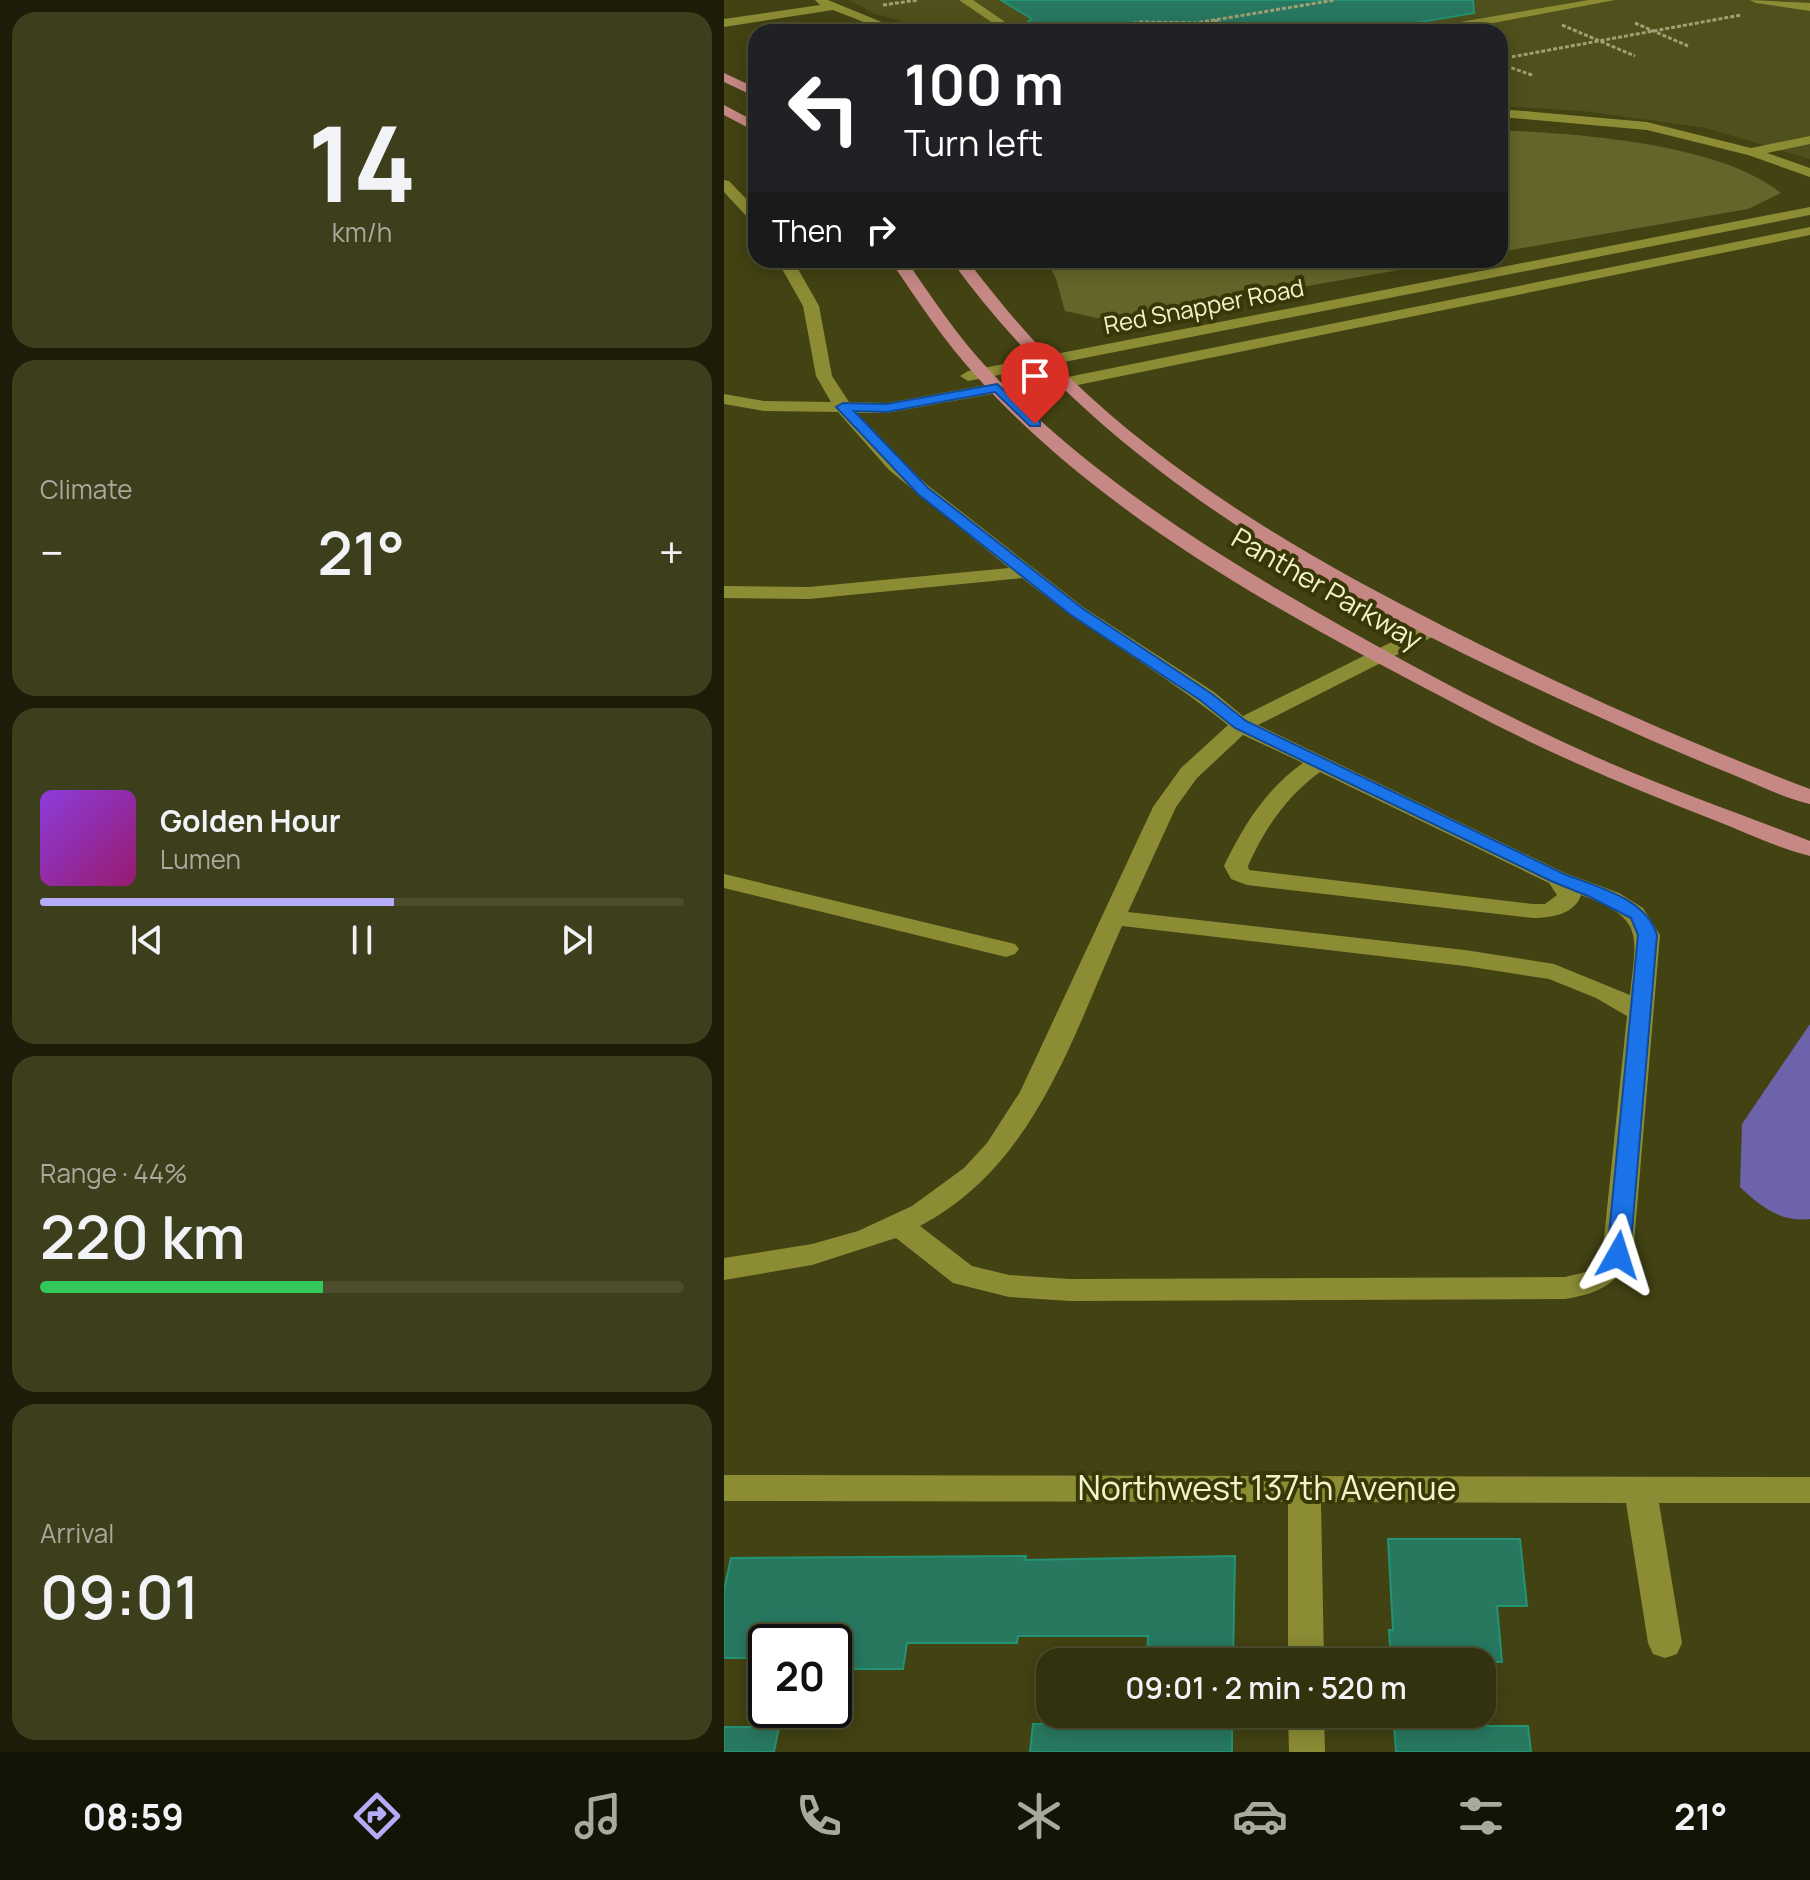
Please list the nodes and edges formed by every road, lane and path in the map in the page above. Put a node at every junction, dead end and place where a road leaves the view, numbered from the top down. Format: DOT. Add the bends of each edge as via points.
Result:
graph roads {
  1 [pos="817,0"];
  2 [pos="918,0"];
  3 [pos="965,0"];
  4 [pos="1335,0"];
  5 [pos="1609,0"];
  6 [pos="1756,0"];
  7 [pos="875,6"];
  8 [pos="832,7"];
  9 [pos="1810,7"];
  10 [pos="1533,13"];
  11 [pos="724,14"];
  12 [pos="1741,15"];
  13 [pos="1214,20"];
  14 [pos="724,23"];
  15 [pos="1635,23"];
  16 [pos="878,24"];
  17 [pos="1002,24"];
  18 [pos="1129,24"];
  19 [pos="1222,24"];
  20 [pos="1470,24"];
  21 [pos="1655,31"];
  22 [pos="1601,41"];
  23 [pos="1688,46"];
  24 [pos="1635,56"];
  25 [pos="1508,60"];
  26 [pos="1508,65"];
  27 [pos="1532,75"];
  28 [pos="724,77"];
  29 [pos="748,89"];
  30 [pos="724,109"];
  31 [pos="1508,114"];
  32 [pos="748,123"];
  33 [pos="1810,140"];
  34 [pos="1753,152"];
  35 [pos="1810,173"];
  36 [pos="724,184"];
  37 [pos="748,210"];
  38 [pos="1810,211"];
  39 [pos="1810,231"];
  40 [pos="790,268"];
  41 [pos="903,268"];
  42 [pos="965,268"];
  43 [pos="1432,286"];
  44 [pos="1457,303"];
  45 [pos="1043,363"];
  46 [pos="991,381"];
  47 [pos="1063,383"];
  48 [pos="724,399"];
  49 [pos="843,407"];
  50 [pos="1025,572"];
  51 [pos="724,592"];
  52 [pos="1433,629"];
  53 [pos="1378,655"];
  54 [pos="1241,725"];
  55 [pos="1318,763"];
  56 [pos="1810,797"];
  57 [pos="1810,849"];
  58 [pos="1557,878"];
  59 [pos="724,881"];
  60 [pos="1114,918"];
  61 [pos="1006,949"];
  62 [pos="1641,1013"];
  63 [pos="899,1225"];
  64 [pos="724,1269"];
  65 [pos="724,1488"];
  66 [pos="1304,1488"];
  67 [pos="1640,1489"];
  68 [pos="1810,1490"];
  69 [pos="1665,1643"];
  70 [pos="1306,1648"];
  71 [pos="1306,1728"];
  72 [pos="1307,1752"];
  1 -- 8 [label="street"];
  1 -- 11 [label="street"];
  2 -- 7 [label="path"];
  3 -- 17 [label="street"];
  4 -- 13 [label="path"];
  5 -- 10 [label="street"];
  6 -- 9 [label="street"];
  8 -- 14 [label="street"];
  8 -- 16 [label="street"];
  10 -- 20 [label="street"];
  10 -- 22 [label="path"];
  12 -- 21 [label="path"];
  13 -- 18 [label="path"];
  13 -- 19 [label="path"];
  15 -- 21 [label="path"];
  21 -- 22 [label="path"];
  21 -- 23 [label="path"];
  22 -- 24 [label="path"];
  22 -- 25 [label="path"];
  26 -- 27 [label="path"];
  28 -- 29 [label="main road"];
  30 -- 32 [label="main road"];
  31 -- 34 [label="street" via="1647,126"];
  33 -- 34 [label="street"];
  34 -- 35 [label="street"];
  36 -- 37 [label="street"];
  38 -- 43 [label="street, Red Snapper Road"];
  39 -- 44 [label="street, Red Snapper Road"];
  40 -- 49 [label="street" via="811,306 824,376"];
  41 -- 46 [label="main road, Panther Parkway" via="946,330"];
  42 -- 45 [label="main road, Panther Parkway"];
  43 -- 44 [label="street"];
  43 -- 45 [label="street, Red Snapper Road"];
  44 -- 47 [label="street, Red Snapper Road"];
  45 -- 46 [label="street, Red Snapper Road"];
  45 -- 47 [label="main road, Panther Parkway"];
  46 -- 47 [label="street, Red Snapper Road"];
  46 -- 49 [label="street" via="887,408"];
  46 -- 53 [label="main road, Panther Parkway" via="1122,496 1244,578"];
  47 -- 52 [label="main road, Panther Parkway" via="1131,442 1241,519"];
  48 -- 49 [label="street" via="764,406"];
  49 -- 50 [label="street" via="923,491"];
  50 -- 51 [label="street" via="809,593"];
  50 -- 54 [label="street"];
  52 -- 53 [label="street"];
  52 -- 56 [label="main road, Panther Parkway" via="1604,711"];
  53 -- 54 [label="street"];
  53 -- 57 [label="main road, Panther Parkway" via="1610,771"];
  54 -- 55 [label="street"];
  54 -- 60 [label="street" via="1189,773 1165,807"];
  55 -- 58 [label="street"];
  55 -- 58 [label="street" via="1265,809 1236,866 1239,874 1533,911 1550,911 1569,898"];
  58 -- 62 [label="street" via="1638,914 1644,923 1648,935"];
  59 -- 61 [label="street"];
  60 -- 62 [label="street" via="1554,972"];
  60 -- 63 [label="street" via="1037,1089 998,1149 949,1196"];
  62 -- 63 [label="street" via="1618,1255 1610,1272 1591,1285 1082,1290 1009,1286 963,1275"];
  63 -- 64 [label="street" via="845,1248"];
  65 -- 66 [label="street, Northwest 137th Avenue"];
  66 -- 67 [label="street, Northwest 137th Avenue"];
  66 -- 70 [label="street"];
  67 -- 68 [label="street, Northwest 137th Avenue"];
  67 -- 69 [label="street"];
  71 -- 72 [label="street"];
}
